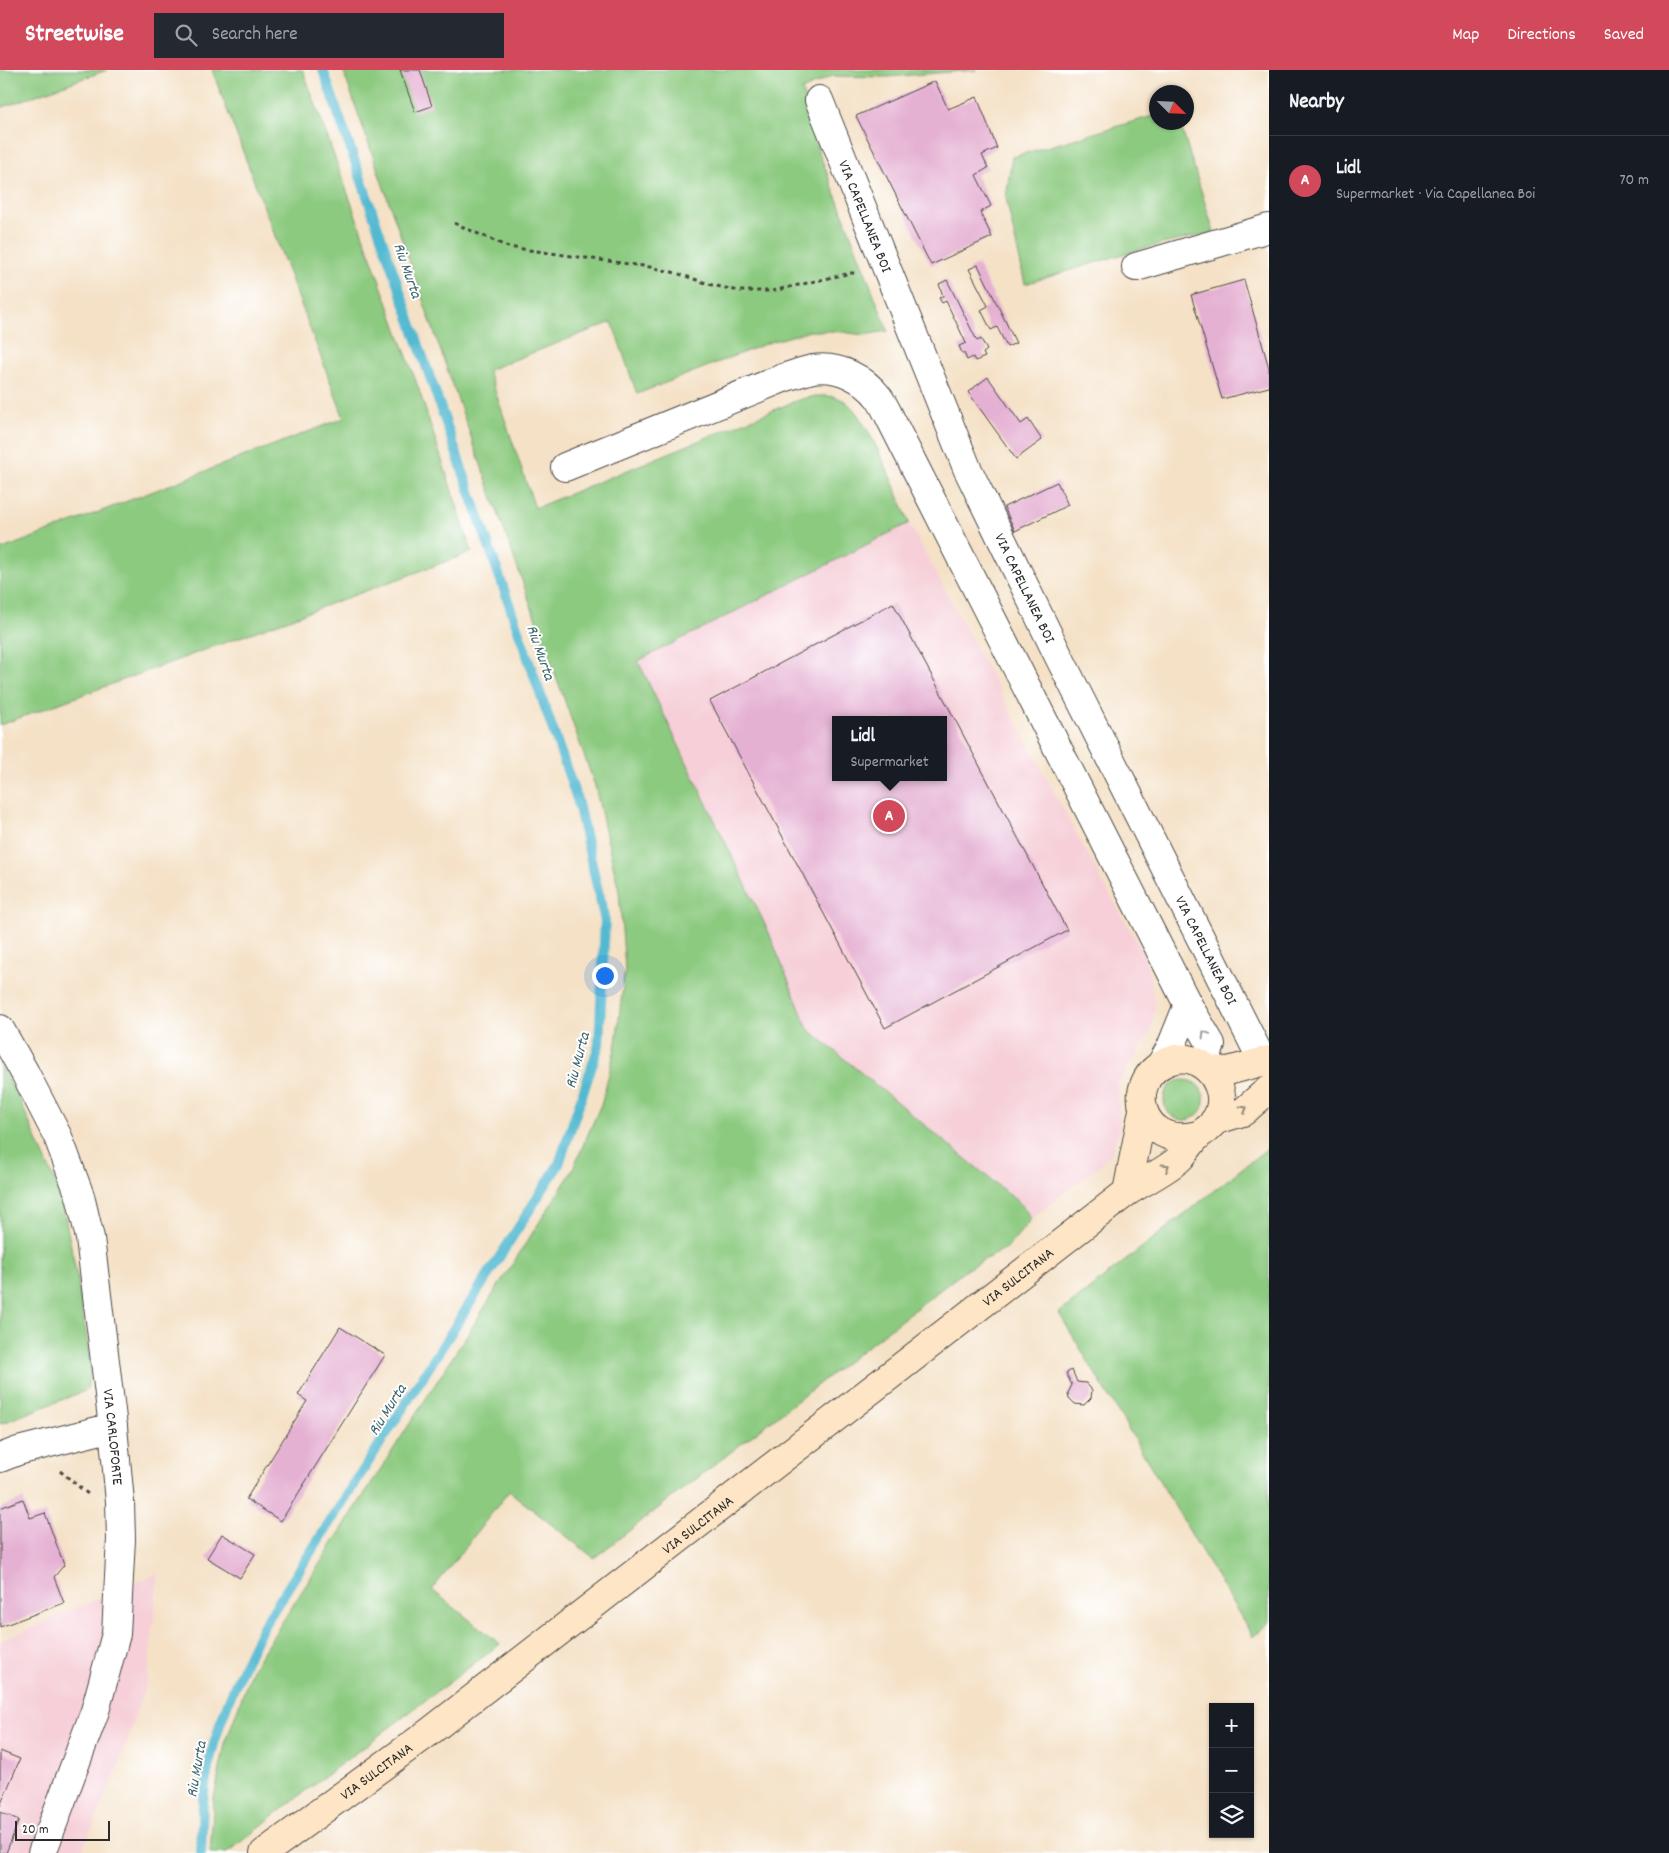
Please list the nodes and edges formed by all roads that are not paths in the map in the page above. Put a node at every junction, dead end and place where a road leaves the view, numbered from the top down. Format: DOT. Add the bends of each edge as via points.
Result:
graph roads {
  1 [pos="819,100"];
  2 [pos="1269,228"];
  3 [pos="1136,267"];
  4 [pos="564,467"];
  5 [pos="1188,1005"];
  6 [pos="0,1029"];
  7 [pos="1266,1061"];
  8 [pos="1161,1064"];
  9 [pos="1206,1068"];
  10 [pos="1269,1089"];
  11 [pos="1143,1110"];
  12 [pos="1206,1128"];
  13 [pos="1127,1192"];
  14 [pos="113,1427"];
  15 [pos="0,1458"];
  16 [pos="42,1853"];
  17 [pos="264,1853"];
  1 -- 7 [label="street, VIA CAPELLANEA BOI" via="967,468"];
  2 -- 3 [label="street"];
  4 -- 5 [label="street" via="783,378 815,369 834,369 867,385 892,422"];
  5 -- 8 [label="street"];
  9 -- 5 [label="street, one-way" via="1211,1044"];
  6 -- 14 [label="street, VIA CARLOFORTE" via="58,1137 80,1196 90,1238"];
  7 -- 9 [label="main road" via="1228,1071"];
  8 -- 9 [label="main road" via="1183,1059"];
  8 -- 11 [label="main road" via="1144,1084"];
  9 -- 12 [label="main road" via="1216,1078 1222,1100 1219,1111"];
  12 -- 10 [label="main road, one-way" via="1243,1112"];
  11 -- 12 [label="main road" via="1159,1132 1172,1137 1185,1138"];
  11 -- 13 [label="main road"];
  13 -- 12 [label="main road, VIA SULCITANA, one-way" via="1180,1158"];
  13 -- 17 [label="main road, VIA SULCITANA" via="428,1733"];
  14 -- 15 [label="street"];
  14 -- 16 [label="street, VIA CARLOFORTE" via="121,1539 116,1634 95,1711"];
}
